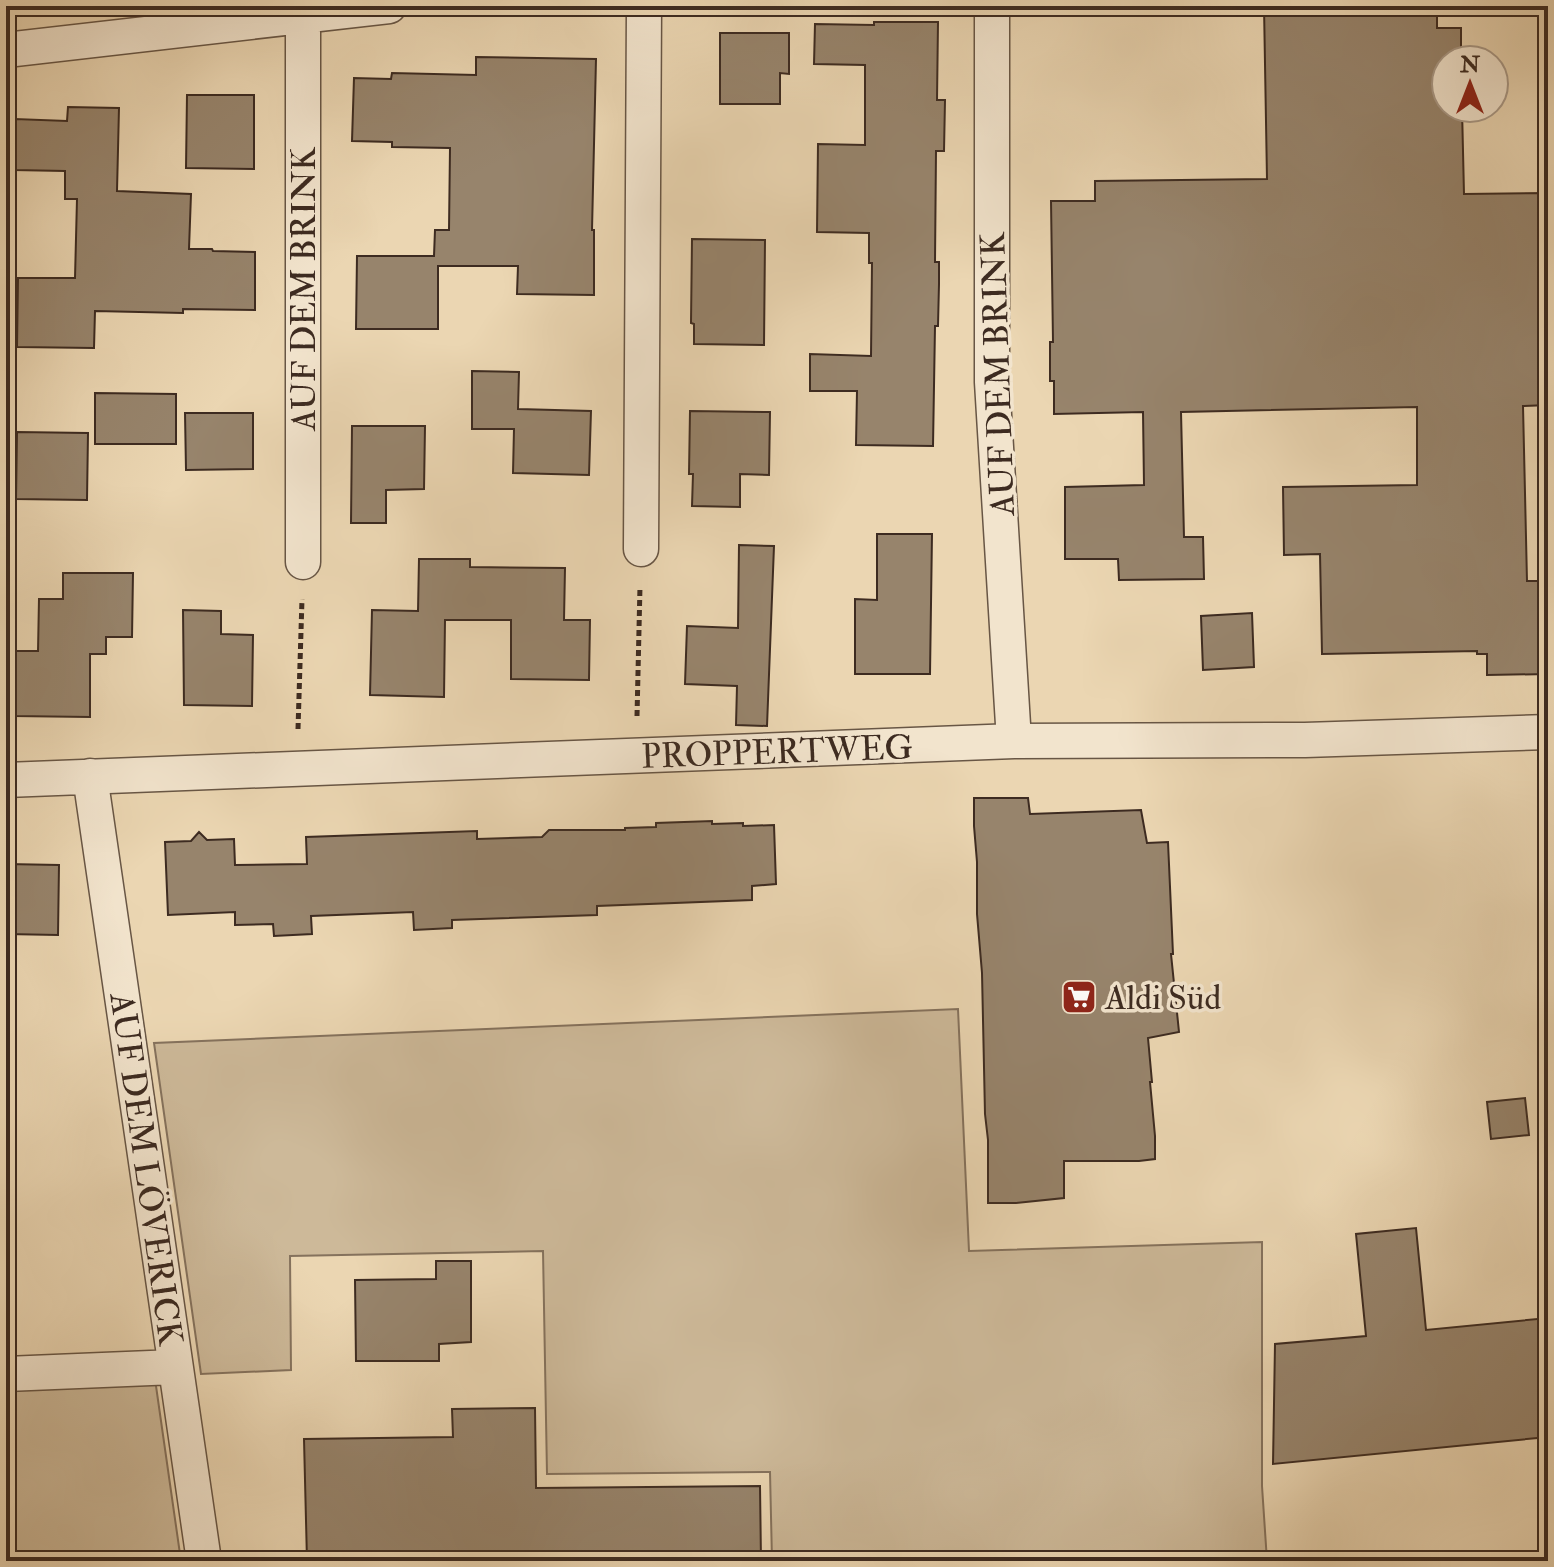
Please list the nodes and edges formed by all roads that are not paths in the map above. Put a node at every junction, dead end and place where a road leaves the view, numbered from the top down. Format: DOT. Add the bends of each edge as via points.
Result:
graph roads {
  1 [pos="389,6"];
  2 [pos="644,6"];
  3 [pos="992,6"];
  4 [pos="303,15"];
  5 [pos="6,50"];
  6 [pos="641,549"];
  7 [pos="303,562"];
  8 [pos="1548,732"];
  9 [pos="1014,741"];
  10 [pos="90,776"];
  11 [pos="6,780"];
  12 [pos="175,1367"];
  13 [pos="6,1374"];
  14 [pos="204,1561"];
  1 -- 4 [label="street"];
  2 -- 6 [label="street"];
  3 -- 9 [label="street, AUF DEM BRINK" via="992,382"];
  4 -- 5 [label="street"];
  4 -- 7 [label="street, AUF DEM BRINK"];
  8 -- 9 [label="street, PROPPERTWEG"];
  9 -- 10 [label="street, PROPPERTWEG"];
  10 -- 11 [label="street, PROPPERTWEG"];
  10 -- 12 [label="street, AUF DEM LÖVERICK"];
  12 -- 13 [label="street"];
  12 -- 14 [label="street, AUF DEM LÖVERICK"];
}
